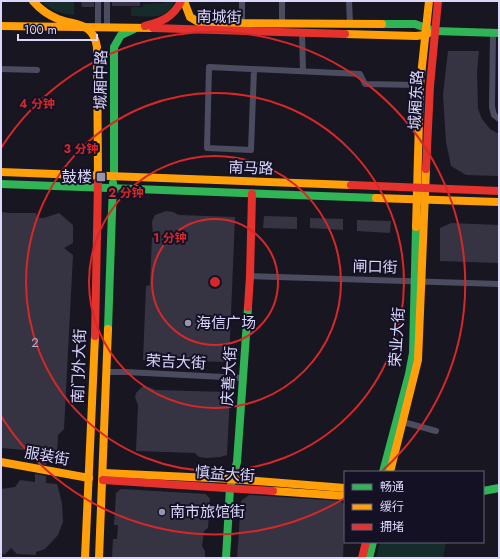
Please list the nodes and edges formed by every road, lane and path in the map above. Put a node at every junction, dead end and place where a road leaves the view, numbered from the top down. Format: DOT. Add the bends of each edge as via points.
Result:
graph roads {
  1 [pos="33,1"];
  2 [pos="98,1"];
  3 [pos="107,1"];
  4 [pos="183,1"];
  5 [pos="242,1"];
  6 [pos="282,1"];
  7 [pos="349,1"];
  8 [pos="429,1"];
  9 [pos="438,1"];
  10 [pos="242,23"];
  11 [pos="282,24"];
  12 [pos="350,24"];
  13 [pos="1,26"];
  14 [pos="98,26"];
  15 [pos="107,26"];
  16 [pos="87,27"];
  17 [pos="137,28"];
  18 [pos="425,31"];
  19 [pos="434,31"];
  20 [pos="302,33"];
  21 [pos="496,33"];
  22 [pos="496,67"];
  23 [pos="1,69"];
  24 [pos="254,69"];
  25 [pos="37,70"];
  26 [pos="302,71"];
  27 [pos="420,85"];
  28 [pos="499,119"];
  29 [pos="1,172"];
  30 [pos="98,175"];
  31 [pos="114,176"];
  32 [pos="1,184"];
  33 [pos="98,188"];
  34 [pos="113,188"];
  35 [pos="416,189"];
  36 [pos="425,189"];
  37 [pos="499,191"];
  38 [pos="252,194"];
  39 [pos="416,200"];
  40 [pos="425,200"];
  41 [pos="499,202"];
  42 [pos="250,276"];
  43 [pos="418,281"];
  44 [pos="499,284"];
  45 [pos="108,372"];
  46 [pos="243,378"];
  47 [pos="403,422"];
  48 [pos="436,431"];
  49 [pos="1,462"];
  50 [pos="383,471"];
  51 [pos="390,471"];
  52 [pos="104,477"];
  53 [pos="89,478"];
  54 [pos="232,479"];
  55 [pos="230,488"];
  56 [pos="344,488"];
  57 [pos="499,488"];
  58 [pos="484,491"];
  59 [pos="499,493"];
  60 [pos="484,495"];
  61 [pos="344,496"];
  62 [pos="366,543"];
  63 [pos="373,543"];
  64 [pos="85,558"];
  65 [pos="99,558"];
  66 [pos="226,558"];
  67 [pos="362,558"];
  68 [pos="369,558"];
  1 -- 16 [label="street" via="50,15"];
  2 -- 14 [label="street"];
  3 -- 15 [label="street"];
  4 -- 10 [label="street, 南城街" via="188,14 200,23"];
  4 -- 17 [label="street, 城厢中路" via="167,19"];
  5 -- 10 [label="street"];
  6 -- 11 [label="street"];
  7 -- 12 [label="street"];
  8 -- 18 [label="street, 城厢东路"];
  9 -- 19 [label="street, 城厢东路"];
  10 -- 11 [label="street, 南城街"];
  11 -- 12 [label="street, 南城街"];
  12 -- 18 [label="street, 南城街" via="414,24"];
  13 -- 16 [label="street, 南城街"];
  14 -- 15 [label="street, 南城街"];
  14 -- 16 [label="street, 南城街"];
  15 -- 17 [label="street, 南城街"];
  16 -- 30 [label="street, 城厢中路" via="95,35 97,47"];
  17 -- 20 [label="street, 南城街"];
  17 -- 31 [label="street, 城厢中路" via="121,35 114,47"];
  18 -- 19 [label="street, 南城街"];
  18 -- 20 [label="street, 南城街" via="356,35"];
  18 -- 27 [label="street, 城厢东路"];
  19 -- 21 [label="street, 南城街"];
  19 -- 36 [label="street, 城厢东路"];
  20 -- 26 [label="street"];
  21 -- 22 [label="street"];
  22 -- 28 [label="street" via="492,107 494,115"];
  23 -- 25 [label="street"];
  24 -- 24 [label="street" via="252,150 207,148 209,67"];
  24 -- 26 [label="street"];
  26 -- 27 [label="street" via="360,74 365,84"];
  27 -- 35 [label="street, 城厢东路"];
  29 -- 30 [label="street, 南马路"];
  30 -- 31 [label="street, 南马路"];
  30 -- 33 [label="street, 南门外大街"];
  31 -- 34 [label="street, 南门外大街"];
  31 -- 35 [label="street, 南马路"];
  32 -- 33 [label="street, 南马路"];
  33 -- 34 [label="street, 南马路"];
  33 -- 53 [label="street, 南门外大街"];
  34 -- 38 [label="street, 南马路"];
  34 -- 45 [label="street, 南门外大街"];
  35 -- 36 [label="street, 南马路"];
  35 -- 39 [label="street, 城厢东路"];
  36 -- 37 [label="street, 南马路"];
  36 -- 40 [label="street, 城厢东路"];
  38 -- 39 [label="street, 南马路"];
  38 -- 42 [label="street, 庆善大街"];
  39 -- 40 [label="street, 南马路"];
  39 -- 43 [label="street, 荣业大街"];
  40 -- 41 [label="street, 南马路"];
  40 -- 43 [label="street, 荣业大街"];
  42 -- 43 [label="street, 闸口街"];
  42 -- 46 [label="street, 庆善大街"];
  43 -- 44 [label="street, 闸口街"];
  43 -- 47 [label="street, 荣业大街" via="418,360"];
  43 -- 50 [label="street, 荣业大街" via="413,353"];
  45 -- 46 [label="street, 荣吉大街"];
  45 -- 52 [label="street, 南门外大街"];
  46 -- 54 [label="street, 庆善大街" via="237,462"];
  47 -- 48 [label="street"];
  47 -- 51 [label="street, 荣业大街"];
  49 -- 53 [label="street, 服装街"];
  52 -- 54 [label="street, 慎益大街"];
  52 -- 55 [label="street, 慎益大街"];
  52 -- 65 [label="street, 南门外大街"];
  53 -- 64 [label="street, 南门外大街"];
  54 -- 55 [label="street, 庆善大街"];
  54 -- 56 [label="street, 慎益大街"];
  55 -- 61 [label="street, 慎益大街"];
  55 -- 66 [label="street, 庆善大街"];
  57 -- 58 [label="street"];
  59 -- 60 [label="street"];
  62 -- 67 [label="street"];
  63 -- 68 [label="street"];
}
